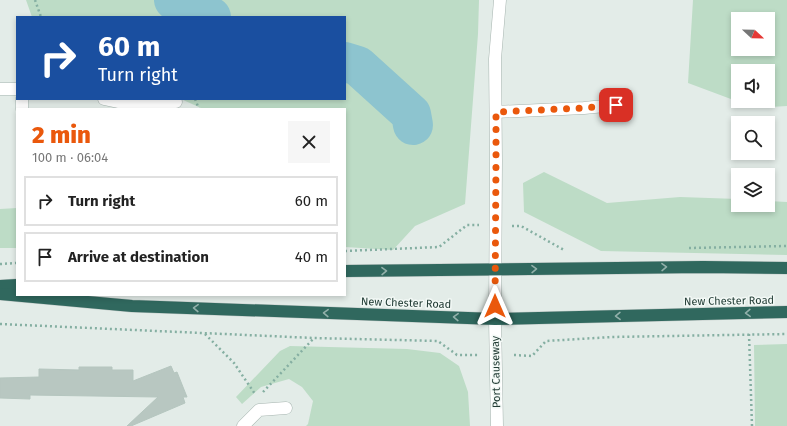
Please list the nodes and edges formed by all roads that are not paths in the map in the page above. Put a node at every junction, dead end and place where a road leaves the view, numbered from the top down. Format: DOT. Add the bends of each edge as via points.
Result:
graph roads {
  1 [pos="500,0"];
  2 [pos="0,89"];
  3 [pos="16,89"];
  4 [pos="109,100"];
  5 [pos="176,102"];
  6 [pos="625,104"];
  7 [pos="496,112"];
  8 [pos="787,268"];
  9 [pos="495,270"];
  10 [pos="346,271"];
  11 [pos="16,285"];
  12 [pos="0,286"];
  13 [pos="0,294"];
  14 [pos="16,295"];
  15 [pos="22,296"];
  16 [pos="787,312"];
  17 [pos="495,319"];
  18 [pos="286,408"];
  19 [pos="243,426"];
  20 [pos="497,426"];
  1 -- 7 [label="street, Port Causeway" via="495,59"];
  2 -- 3 [label="street"];
  4 -- 5 [label="street"];
  6 -- 7 [label="street"];
  7 -- 9 [label="street, Port Causeway"];
  9 -- 8 [label="highway, one-way"];
  10 -- 9 [label="highway, one-way"];
  9 -- 17 [label="street, Port Causeway"];
  11 -- 12 [label="highway"];
  14 -- 13 [label="highway, New Chester Road, one-way"];
  17 -- 15 [label="highway, New Chester Road, one-way" via="132,306"];
  16 -- 17 [label="highway, New Chester Road, one-way"];
  17 -- 20 [label="street, Port Causeway"];
  18 -- 19 [label="street" via="259,410"];
}
